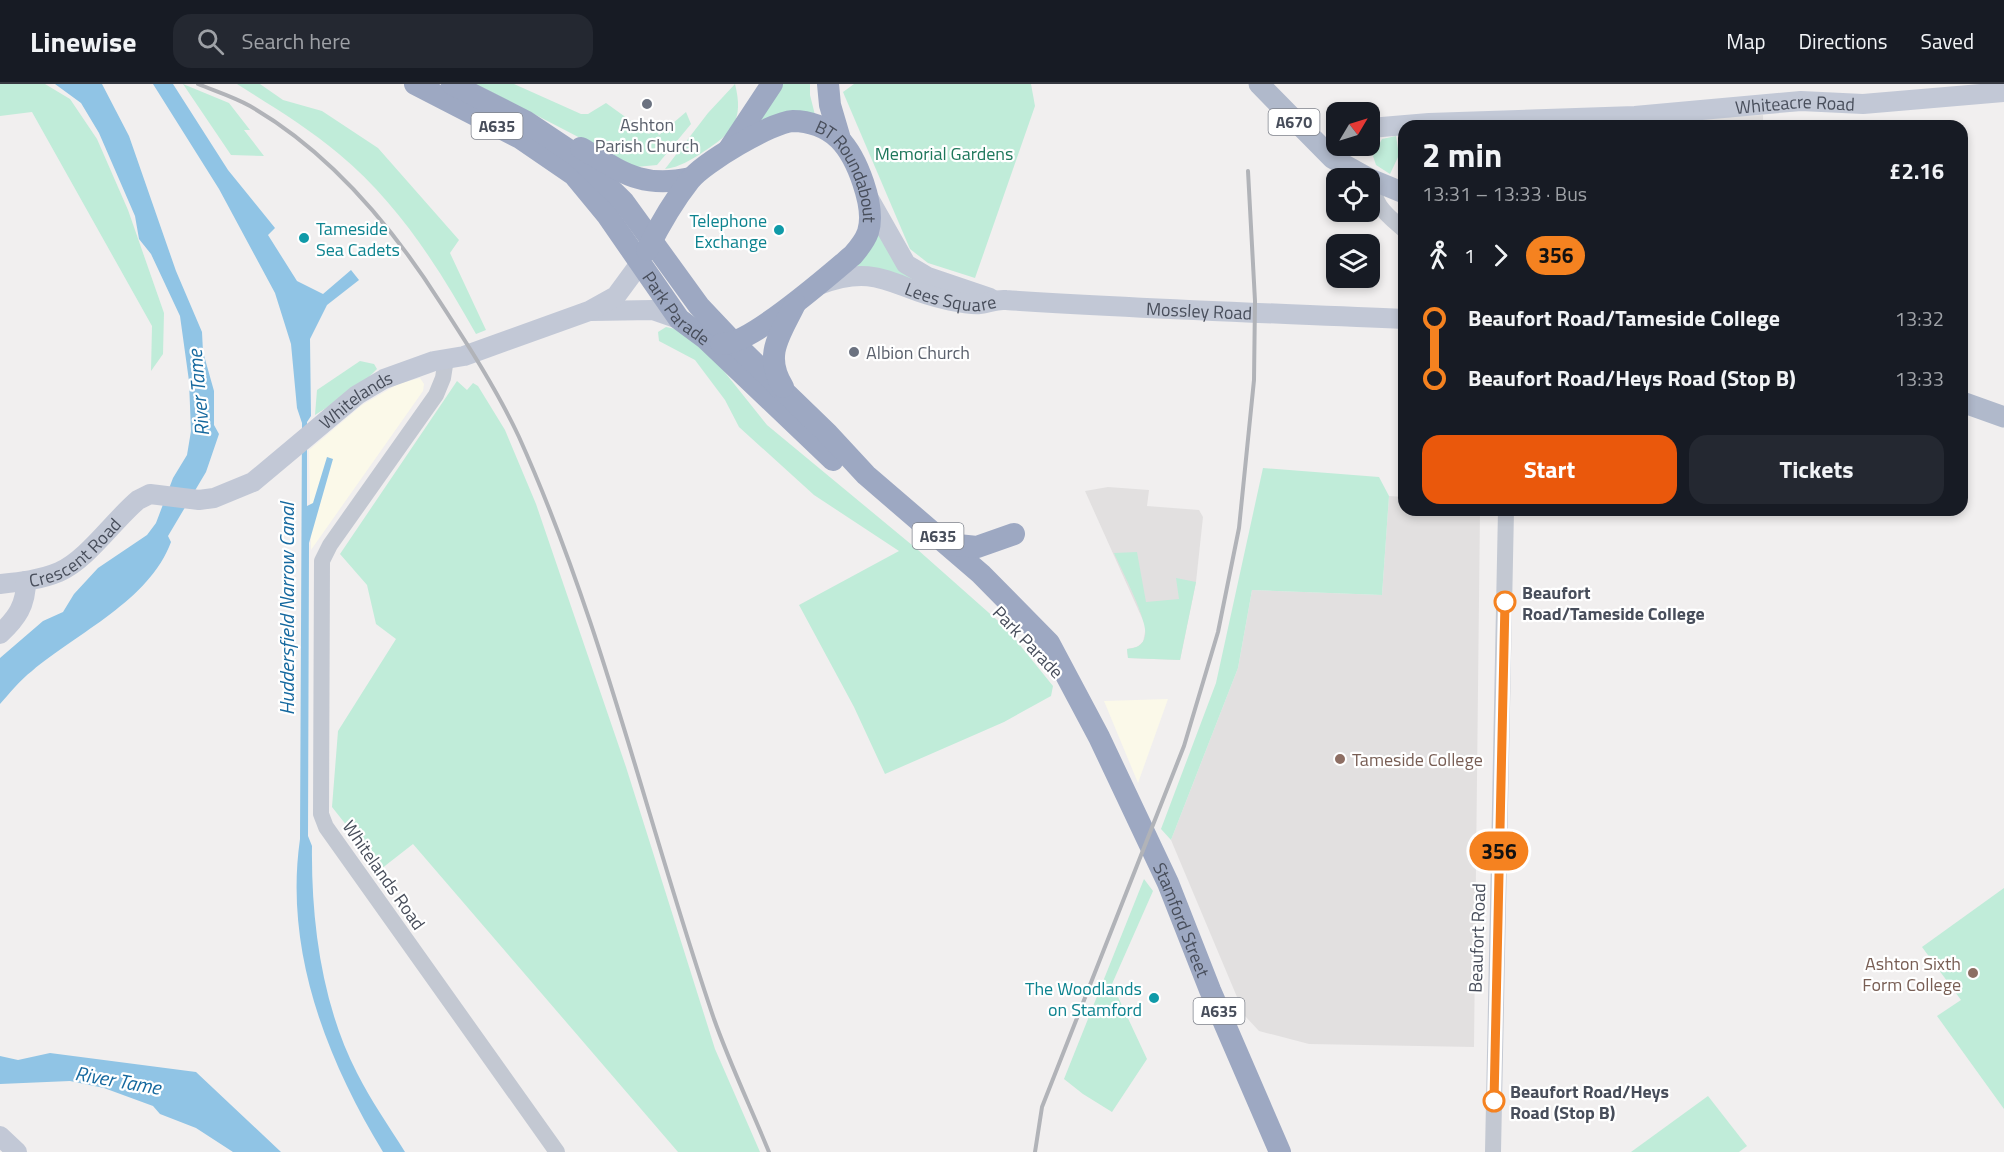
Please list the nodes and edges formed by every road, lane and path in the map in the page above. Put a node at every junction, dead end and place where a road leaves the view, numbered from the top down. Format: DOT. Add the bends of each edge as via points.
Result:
graph roads {
  1 [pos="416,84"];
  2 [pos="452,84"];
  3 [pos="772,84"];
  4 [pos="828,84"];
  5 [pos="1259,84"];
  6 [pos="2004,92"];
  7 [pos="1517,120"];
  8 [pos="525,121"];
  9 [pos="1398,126"];
  10 [pos="1380,127"];
  11 [pos="840,139"];
  12 [pos="1326,142"];
  13 [pos="726,153"];
  14 [pos="1342,156"];
  15 [pos="1356,168"];
  16 [pos="691,178"];
  17 [pos="1380,184"];
  18 [pos="1398,191"];
  19 [pos="868,197"];
  20 [pos="1380,207"];
  21 [pos="1398,224"];
  22 [pos="652,239"];
  23 [pos="640,262"];
  24 [pos="806,292"];
  25 [pos="992,299"];
  26 [pos="589,311"];
  27 [pos="680,319"];
  28 [pos="1398,319"];
  29 [pos="705,339"];
  30 [pos="734,343"];
  31 [pos="446,359"];
  32 [pos="786,393"];
  33 [pos="1968,404"];
  34 [pos="2004,417"];
  35 [pos="138,500"];
  36 [pos="1506,516"];
  37 [pos="1014,534"];
  38 [pos="948,544"];
  39 [pos="26,581"];
  40 [pos="0,584"];
  41 [pos="0,634"];
  42 [pos="1074,692"];
  43 [pos="0,1136"];
  44 [pos="17,1152"];
  45 [pos="557,1152"];
  46 [pos="1280,1152"];
  47 [pos="1493,1152"];
  1 -- 23 [label="highway, Park Parade / A635" via="520,138 574,175"];
  2 -- 8 [label="highway, Park Parade / A635"];
  3 -- 13 [label="highway"];
  4 -- 11 [label="highway"];
  5 -- 12 [label="main road, A670"];
  6 -- 7 [label="main road, Whiteacre Road" via="1863,104 1801,101 1635,116"];
  8 -- 16 [label="highway" via="639,179 654,183"];
  8 -- 22 [label="highway, Park Parade / A635" via="576,155 623,201"];
  9 -- 10 [label="main road, Whiteacre Road"];
  11 -- 13 [label="highway, BT Roundabout" via="815,124 783,122"];
  11 -- 19 [label="highway, BT Roundabout"];
  13 -- 16 [label="highway, BT Roundabout"];
  14 -- 15 [label="main road, A670"];
  16 -- 22 [label="highway, BT Roundabout"];
  17 -- 18 [label="main road, A670"];
  19 -- 24 [label="highway, BT Roundabout" via="870,217 862,244"];
  19 -- 25 [label="main road, Lees Square" via="906,264 928,277"];
  20 -- 21 [label="street"];
  22 -- 23 [label="highway, BT Roundabout"];
  22 -- 29 [label="highway" via="654,261"];
  22 -- 30 [label="highway, Park Parade / A635" via="699,306"];
  23 -- 26 [label="main road, Whitelands" via="616,296"];
  23 -- 27 [label="highway, Park Parade"];
  24 -- 25 [label="main road, Lees Square" via="866,274 947,300 980,304"];
  24 -- 30 [label="highway, BT Roundabout" via="755,332"];
  24 -- 32 [label="highway, A635" via="779,336 773,359 775,373"];
  25 -- 28 [label="main road, Mossley Road" via="1150,310"];
  26 -- 27 [label="main road, Whitelands" via="653,310"];
  26 -- 31 [label="main road, Whitelands"];
  27 -- 29 [label="highway, Park Parade"];
  29 -- 30 [label="highway"];
  29 -- 42 [label="highway, Park Parade / A635" via="865,491 1022,632"];
  30 -- 32 [label="highway, Park Parade / A635"];
  31 -- 35 [label="main road, Whitelands" via="384,379 357,395 253,482 214,498 150,495"];
  31 -- 45 [label="street, Whitelands Road" via="436,395 322,561 321,814 326,827"];
  32 -- 38 [label="highway, Park Parade / A635" via="866,475"];
  33 -- 34 [label="main road"];
  35 -- 39 [label="main road, Crescent Road" via="78,560 60,572"];
  36 -- 47 [label="street, Beaufort Road"];
  37 -- 38 [label="highway, A635" via="977,547"];
  38 -- 42 [label="highway, Park Parade / A635" via="1049,643"];
  39 -- 40 [label="main road, Crescent Road"];
  39 -- 41 [label="main road" via="24,606"];
  42 -- 46 [label="highway, Stamford Street / A635" via="1161,869"];
  43 -- 44 [label="main road"];
}
